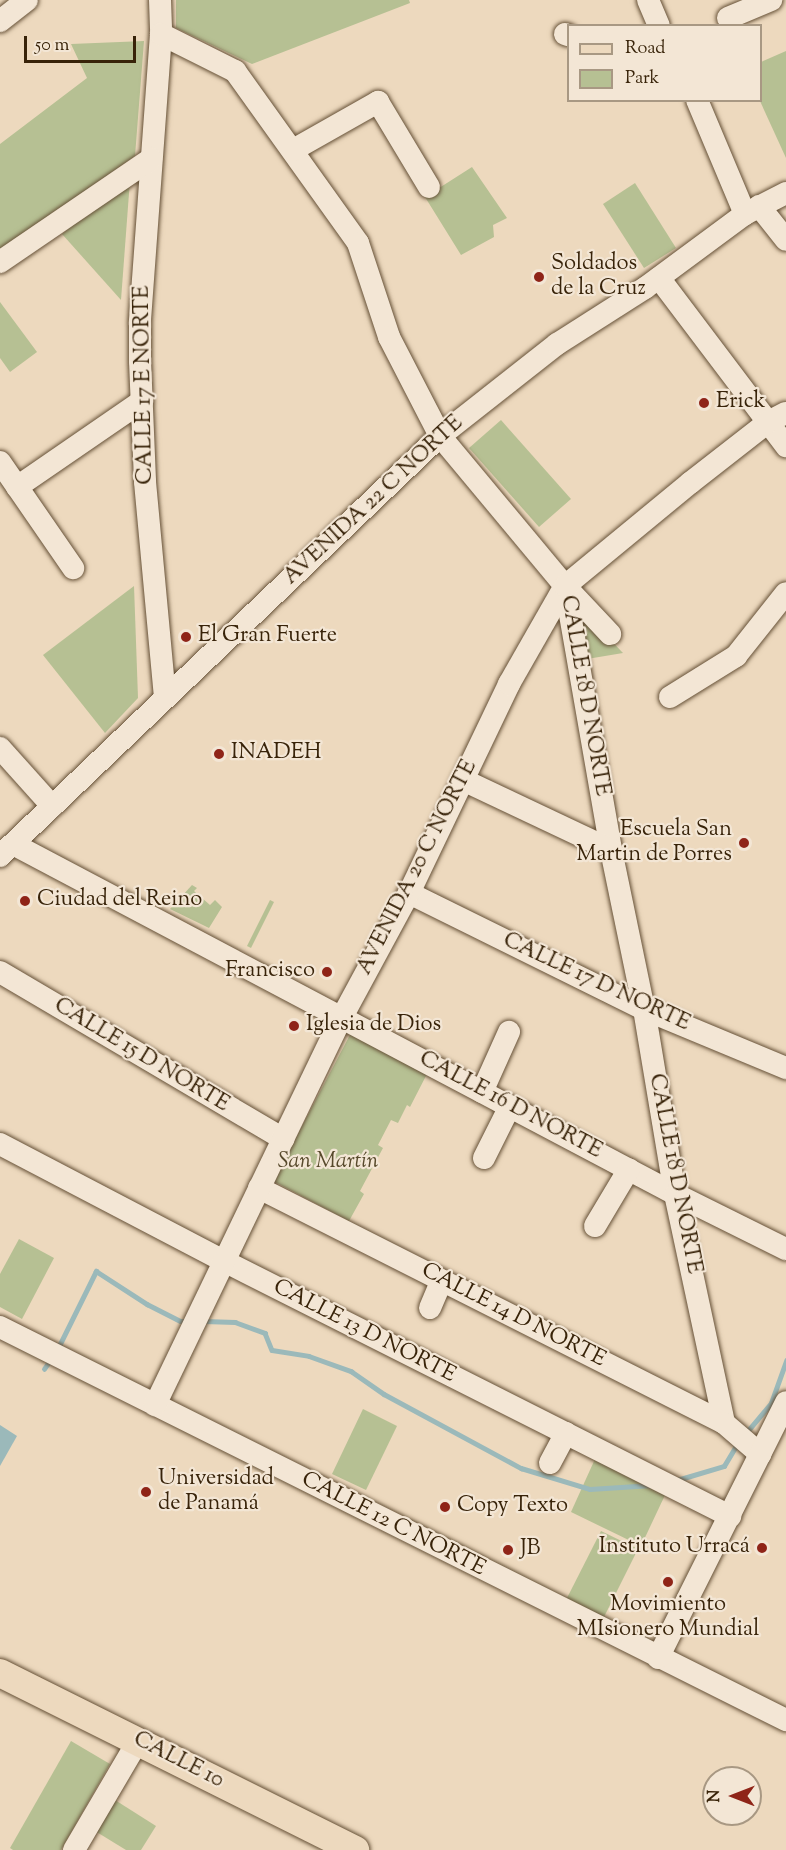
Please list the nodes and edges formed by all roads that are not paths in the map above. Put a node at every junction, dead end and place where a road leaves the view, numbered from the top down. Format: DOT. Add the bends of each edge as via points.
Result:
graph roads {
  1 [pos="27,0"];
  2 [pos="160,0"];
  3 [pos="648,0"];
  4 [pos="771,0"];
  5 [pos="728,18"];
  6 [pos="0,21"];
  7 [pos="658,24"];
  8 [pos="161,34"];
  9 [pos="698,102"];
  10 [pos="293,150"];
  11 [pos="151,159"];
  12 [pos="429,187"];
  13 [pos="786,193"];
  14 [pos="752,210"];
  15 [pos="786,240"];
  16 [pos="0,262"];
  17 [pos="659,278"];
  18 [pos="141,401"];
  19 [pos="777,418"];
  20 [pos="440,436"];
  21 [pos="786,447"];
  22 [pos="0,462"];
  23 [pos="16,487"];
  24 [pos="73,568"];
  25 [pos="565,586"];
  26 [pos="786,593"];
  27 [pos="610,634"];
  28 [pos="670,697"];
  29 [pos="165,698"];
  30 [pos="0,748"];
  31 [pos="463,780"];
  32 [pos="52,806"];
  33 [pos="611,849"];
  34 [pos="6,850"];
  35 [pos="409,893"];
  36 [pos="0,972"];
  37 [pos="644,1008"];
  38 [pos="342,1017"];
  39 [pos="509,1032"];
  40 [pos="786,1068"];
  41 [pos="482,1092"];
  42 [pos="510,1106"];
  43 [pos="283,1139"];
  44 [pos="0,1144"];
  45 [pos="484,1158"];
  46 [pos="629,1169"];
  47 [pos="260,1188"];
  48 [pos="675,1194"];
  49 [pos="596,1226"];
  50 [pos="786,1249"];
  51 [pos="224,1261"];
  52 [pos="442,1280"];
  53 [pos="430,1308"];
  54 [pos="0,1327"];
  55 [pos="786,1402"];
  56 [pos="155,1405"];
  57 [pos="724,1424"];
  58 [pos="566,1433"];
  59 [pos="760,1454"];
  60 [pos="550,1463"];
  61 [pos="730,1516"];
  62 [pos="658,1658"];
  63 [pos="0,1673"];
  64 [pos="786,1720"];
  65 [pos="138,1741"];
  66 [pos="74,1850"];
  67 [pos="356,1850"];
  1 -- 6 [label="street"];
  2 -- 8 [label="street, CALLE 17 E NORTE"];
  3 -- 7 [label="street"];
  4 -- 5 [label="street"];
  8 -- 10 [label="street, CALLE 18 D NORTE" via="235,71"];
  8 -- 11 [label="street, CALLE 17 E NORTE"];
  9 -- 14 [label="street"];
  10 -- 12 [label="street" via="378,102"];
  10 -- 20 [label="street, CALLE 18 D NORTE" via="358,243 389,337"];
  11 -- 16 [label="street"];
  11 -- 18 [label="street, CALLE 17 E NORTE" via="140,323"];
  13 -- 14 [label="street, AVENIDA 22 C NORTE"];
  14 -- 15 [label="street"];
  14 -- 17 [label="street, AVENIDA 22 C NORTE"];
  17 -- 19 [label="street"];
  17 -- 20 [label="street, AVENIDA 22 C NORTE" via="557,344"];
  18 -- 23 [label="street"];
  18 -- 29 [label="street, CALLE 17 E NORTE"];
  19 -- 21 [label="street"];
  19 -- 25 [label="street, AVENIDA 20 C NORTE"];
  20 -- 25 [label="street, CALLE 18 D NORTE"];
  20 -- 29 [label="street, AVENIDA 22 C NORTE"];
  22 -- 23 [label="street"];
  23 -- 24 [label="street"];
  25 -- 27 [label="street"];
  25 -- 31 [label="street, AVENIDA 20 C NORTE" via="509,684"];
  25 -- 33 [label="street, CALLE 18 D NORTE"];
  26 -- 28 [label="street" via="736,656"];
  29 -- 32 [label="street, AVENIDA 22 C NORTE"];
  30 -- 32 [label="street"];
  31 -- 33 [label="street"];
  31 -- 35 [label="street, AVENIDA 20 C NORTE"];
  32 -- 34 [label="street, AVENIDA 22 C NORTE"];
  33 -- 37 [label="street, CALLE 18 D NORTE"];
  34 -- 38 [label="street, CALLE 16 D NORTE"];
  35 -- 37 [label="street, CALLE 17 D NORTE"];
  35 -- 38 [label="street, AVENIDA 20 C NORTE"];
  36 -- 43 [label="street, CALLE 15 D NORTE"];
  37 -- 40 [label="street, CALLE 17 D NORTE"];
  37 -- 48 [label="street, CALLE 18 D NORTE"];
  38 -- 41 [label="street, CALLE 16 D NORTE"];
  38 -- 43 [label="street, AVENIDA 20 C NORTE"];
  39 -- 41 [label="street"];
  41 -- 42 [label="street, CALLE 16 D NORTE"];
  42 -- 45 [label="street"];
  42 -- 46 [label="street, CALLE 16 D NORTE"];
  43 -- 47 [label="street, AVENIDA 20 C NORTE"];
  44 -- 51 [label="street, CALLE 13 D NORTE"];
  46 -- 48 [label="street, CALLE 16 D NORTE"];
  46 -- 49 [label="street"];
  47 -- 51 [label="street, AVENIDA 20 C NORTE"];
  47 -- 52 [label="street, CALLE 14 D NORTE"];
  48 -- 50 [label="street, CALLE 16 D NORTE"];
  48 -- 57 [label="street, CALLE 18 D NORTE"];
  51 -- 56 [label="street, AVENIDA 20 C NORTE"];
  51 -- 58 [label="street, CALLE 13 D NORTE"];
  52 -- 53 [label="street"];
  52 -- 57 [label="street, CALLE 14 D NORTE"];
  54 -- 56 [label="street, CALLE 12 C NORTE"];
  55 -- 59 [label="street"];
  56 -- 62 [label="street, CALLE 12 C NORTE"];
  57 -- 59 [label="street, CALLE 14 D NORTE"];
  58 -- 60 [label="street"];
  58 -- 61 [label="street, CALLE 13 D NORTE"];
  59 -- 61 [label="street"];
  61 -- 62 [label="street"];
  62 -- 64 [label="street, CALLE 12 C NORTE"];
  63 -- 65 [label="main road, CALLE 10"];
  65 -- 66 [label="street"];
  65 -- 67 [label="main road, CALLE 10"];
}
